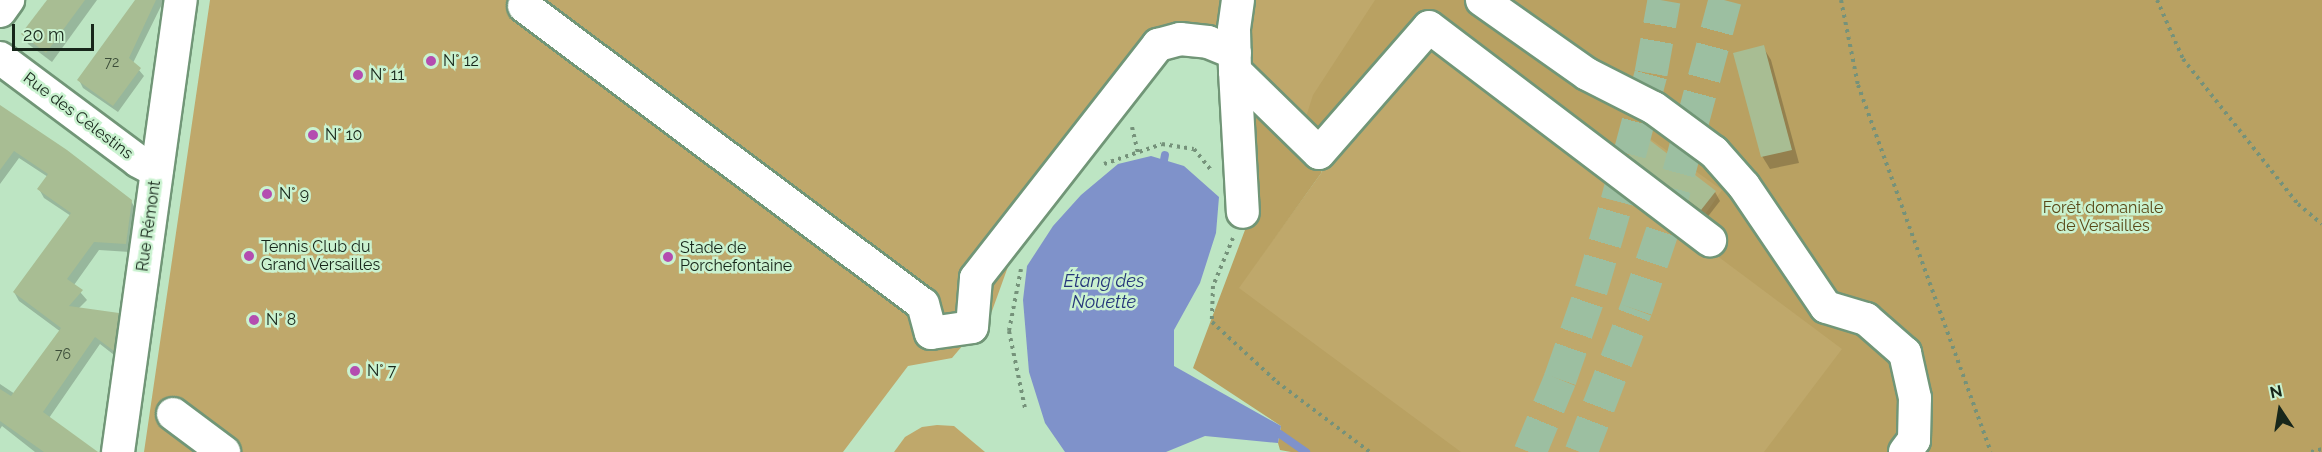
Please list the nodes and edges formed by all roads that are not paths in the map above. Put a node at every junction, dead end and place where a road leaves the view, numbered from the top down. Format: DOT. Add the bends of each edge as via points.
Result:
graph roads {
  1 [pos="8,0"];
  2 [pos="181,0"];
  3 [pos="1238,0"];
  4 [pos="1482,0"];
  5 [pos="524,6"];
  6 [pos="0,11"];
  7 [pos="0,58"];
  8 [pos="1235,62"];
  9 [pos="157,171"];
  10 [pos="1244,212"];
  11 [pos="1710,240"];
  12 [pos="173,414"];
  13 [pos="118,452"];
  14 [pos="224,452"];
  15 [pos="1905,452"];
  1 -- 6 [label="street"];
  2 -- 9 [label="street, Rue Rémont"];
  3 -- 8 [label="street"];
  4 -- 15 [label="street" via="1587,74 1654,108 1714,152 1744,186 1826,307 1866,319 1905,353 1915,398 1914,440"];
  5 -- 8 [label="street" via="923,304 931,333 972,327 976,278 1158,45 1180,39 1198,41"];
  7 -- 9 [label="street, Rue des Célestins"];
  8 -- 10 [label="street"];
  8 -- 11 [label="street" via="1319,153 1429,27"];
  9 -- 13 [label="street, Rue Rémont"];
  12 -- 14 [label="street"];
}
